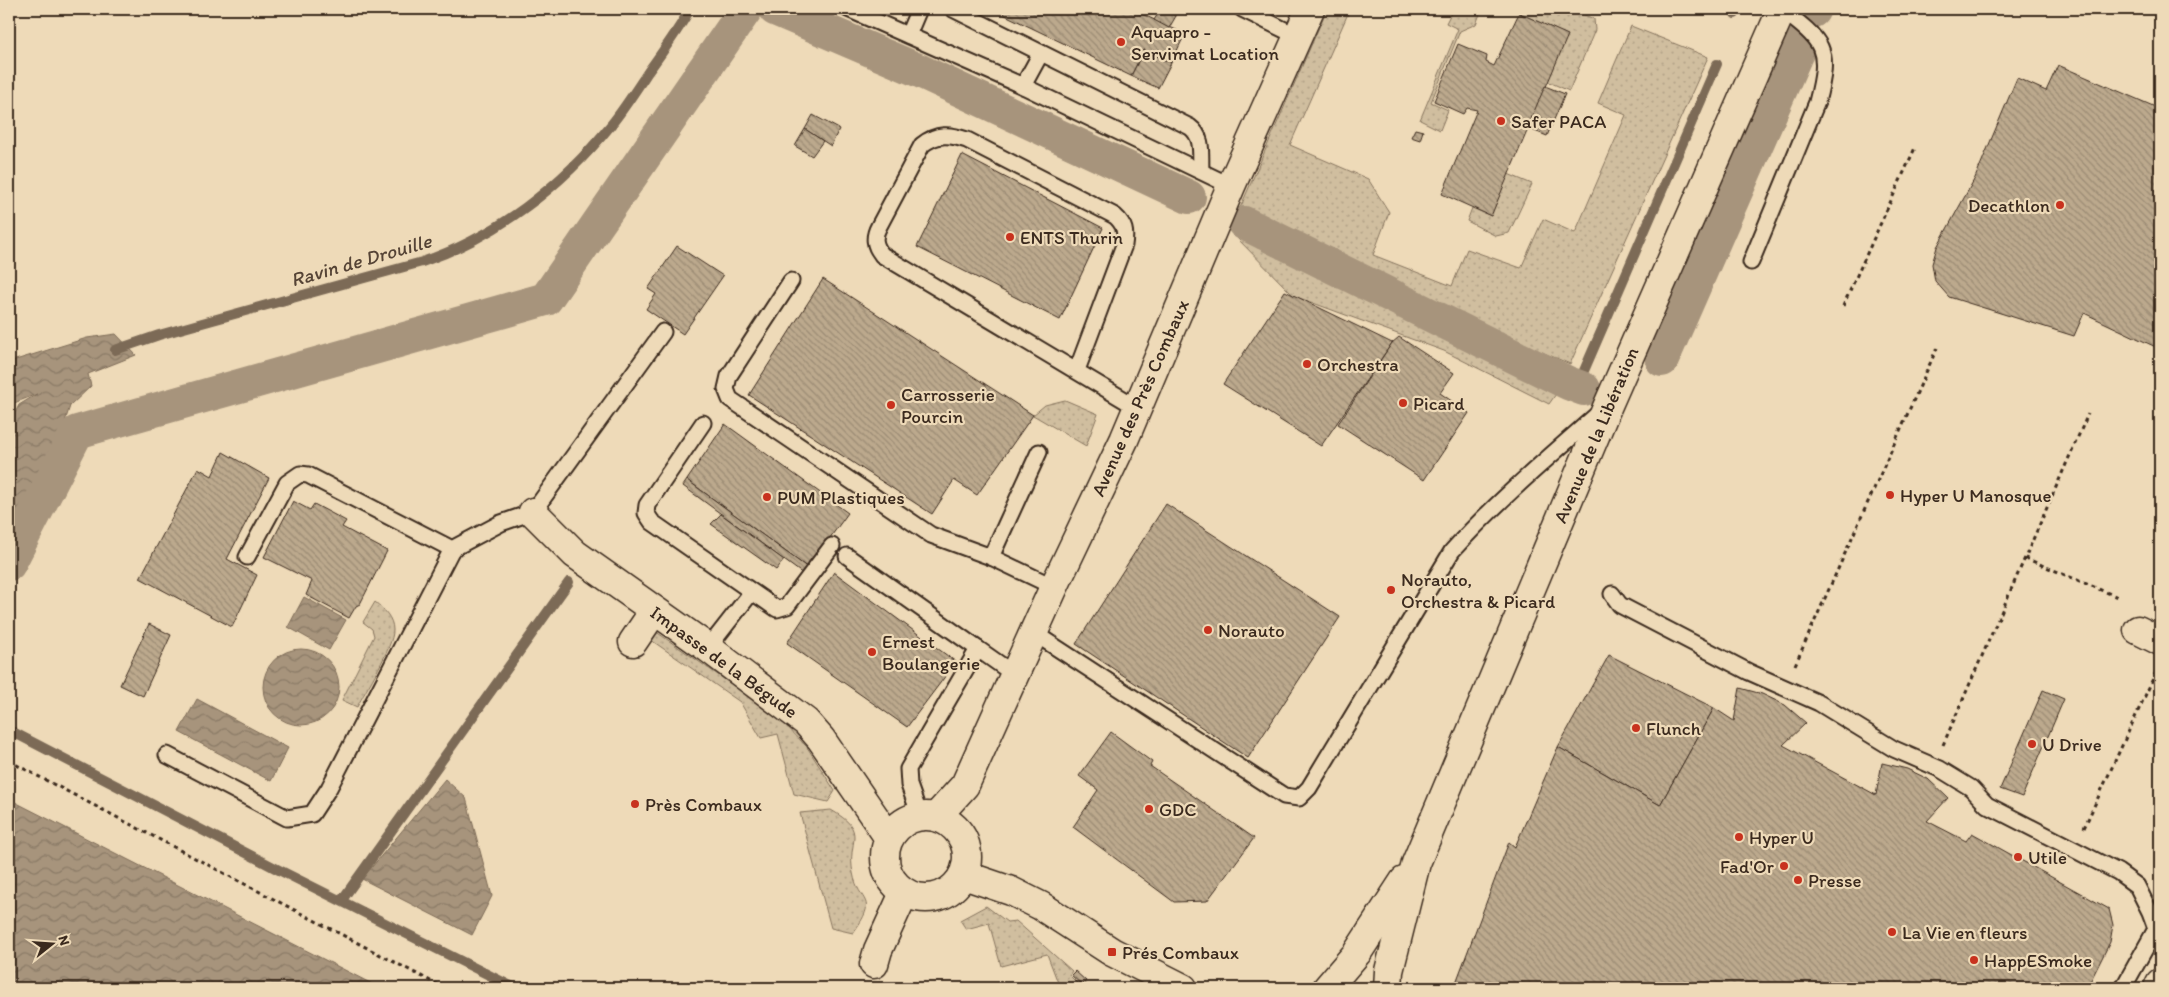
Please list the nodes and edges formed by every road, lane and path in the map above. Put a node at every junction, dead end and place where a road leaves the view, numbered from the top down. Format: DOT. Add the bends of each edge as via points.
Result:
graph roads {
  1 [pos="848,9"];
  2 [pos="919,9"];
  3 [pos="953,9"];
  4 [pos="1242,9"];
  5 [pos="1310,9"];
  6 [pos="1781,9"];
  7 [pos="908,35"];
  8 [pos="1298,36"];
  9 [pos="1041,53"];
  10 [pos="1024,86"];
  11 [pos="1914,148"];
  12 [pos="1201,171"];
  13 [pos="1231,186"];
  14 [pos="1751,262"];
  15 [pos="792,281"];
  16 [pos="1842,306"];
  17 [pos="663,332"];
  18 [pos="1936,348"];
  19 [pos="1077,370"];
  20 [pos="1608,406"];
  21 [pos="1138,408"];
  22 [pos="2088,414"];
  23 [pos="703,423"];
  24 [pos="1039,452"];
  25 [pos="532,512"];
  26 [pos="832,546"];
  27 [pos="452,549"];
  28 [pos="846,556"];
  29 [pos="247,557"];
  30 [pos="991,557"];
  31 [pos="2024,558"];
  32 [pos="1054,587"];
  33 [pos="751,593"];
  34 [pos="1612,594"];
  35 [pos="2120,598"];
  36 [pos="654,611"];
  37 [pos="1034,633"];
  38 [pos="633,642"];
  39 [pos="708,648"];
  40 [pos="978,650"];
  41 [pos="2160,663"];
  42 [pos="1015,675"];
  43 [pos="1784,688"];
  44 [pos="167,755"];
  45 [pos="9,761"];
  46 [pos="1934,766"];
  47 [pos="965,785"];
  48 [pos="928,816"];
  49 [pos="889,838"];
  50 [pos="963,839"];
  51 [pos="2074,849"];
  52 [pos="1416,863"];
  53 [pos="964,875"];
  54 [pos="904,893"];
  55 [pos="2158,934"];
  56 [pos="1112,952"];
  57 [pos="874,964"];
  58 [pos="2160,983"];
  59 [pos="444,988"];
  60 [pos="1145,988"];
  61 [pos="1183,988"];
  62 [pos="1327,988"];
  63 [pos="1388,988"];
  64 [pos="2123,988"];
  65 [pos="2158,988"];
  1 -- 7 [label="lane"];
  2 -- 7 [label="lane"];
  3 -- 9 [label="lane"];
  4 -- 8 [label="lane"];
  5 -- 8 [label="street, Avenue des Près Combaux"];
  6 -- 14 [label="lane" via="1820,44 1823,78 1817,102"];
  6 -- 20 [label="street, Avenue de la Libération"];
  7 -- 10 [label="lane"];
  8 -- 13 [label="street, Avenue des Près Combaux"];
  9 -- 10 [label="lane"];
  9 -- 12 [label="lane" via="1196,131 1200,139"];
  10 -- 12 [label="lane"];
  11 -- 16 [label="path"];
  12 -- 13 [label="lane"];
  13 -- 21 [label="street, Avenue des Près Combaux"];
  15 -- 30 [label="lane" via="729,376 726,389 730,399 930,535"];
  17 -- 25 [label="lane"];
  18 -- 43 [label="path"];
  19 -- 19 [label="lane" via="1124,245 1126,233 1122,222 967,140 953,135 930,139 922,145 875,233 876,248 882,256"];
  19 -- 21 [label="lane"];
  20 -- 37 [label="lane" via="1545,460 1452,551 1309,788 1299,798 1284,796"];
  20 -- 52 [label="street, Avenue de la Libération"];
  21 -- 32 [label="street, Avenue des Près Combaux"];
  22 -- 31 [label="path"];
  23 -- 33 [label="lane" via="647,505 646,513 652,522"];
  24 -- 30 [label="lane"];
  25 -- 27 [label="lane" via="501,523"];
  25 -- 36 [label="street, Impasse de la Bégude" via="576,554"];
  26 -- 33 [label="lane" via="782,609 772,608"];
  27 -- 29 [label="lane" via="308,475 300,474 287,483"];
  27 -- 44 [label="lane" via="329,788 312,814 288,818"];
  28 -- 40 [label="lane"];
  30 -- 32 [label="lane"];
  31 -- 35 [label="path"];
  31 -- 46 [label="path"];
  32 -- 37 [label="street, Avenue des Près Combaux"];
  33 -- 39 [label="lane"];
  34 -- 43 [label="lane" via="1620,605"];
  36 -- 38 [label="street"];
  36 -- 39 [label="street, Impasse de la Bégude"];
  37 -- 42 [label="street, Avenue des Près Combaux"];
  39 -- 49 [label="street, Impasse de la Bégude" via="806,722 822,739"];
  40 -- 42 [label="lane"];
  40 -- 48 [label="lane" via="908,769 909,785"];
  41 -- 51 [label="path"];
  42 -- 47 [label="street, Avenue des Près Combaux"];
  43 -- 46 [label="lane" via="1819,703 1894,749"];
  45 -- 59 [label="path"];
  46 -- 51 [label="lane" via="1971,788 1987,806"];
  47 -- 48 [label="street, Avenue des Près Combaux"];
  47 -- 50 [label="street, Avenue des Près Combaux"];
  48 -- 49 [label="street" via="908,820"];
  48 -- 50 [label="street" via="947,822"];
  49 -- 54 [label="street" via="885,860 887,873"];
  50 -- 53 [label="street" via="968,851"];
  51 -- 55 [label="lane" via="2137,886"];
  52 -- 62 [label="street, Avenue de la Libération" via="1357,953"];
  52 -- 63 [label="street, Avenue de la Libération" via="1389,971"];
  53 -- 54 [label="street" via="950,891 931,899"];
  53 -- 56 [label="street" via="1011,891 1041,906"];
  54 -- 57 [label="street"];
  55 -- 64 [label="lane"];
  56 -- 60 [label="street"];
  56 -- 61 [label="street"];
  58 -- 65 [label="street"];
}
